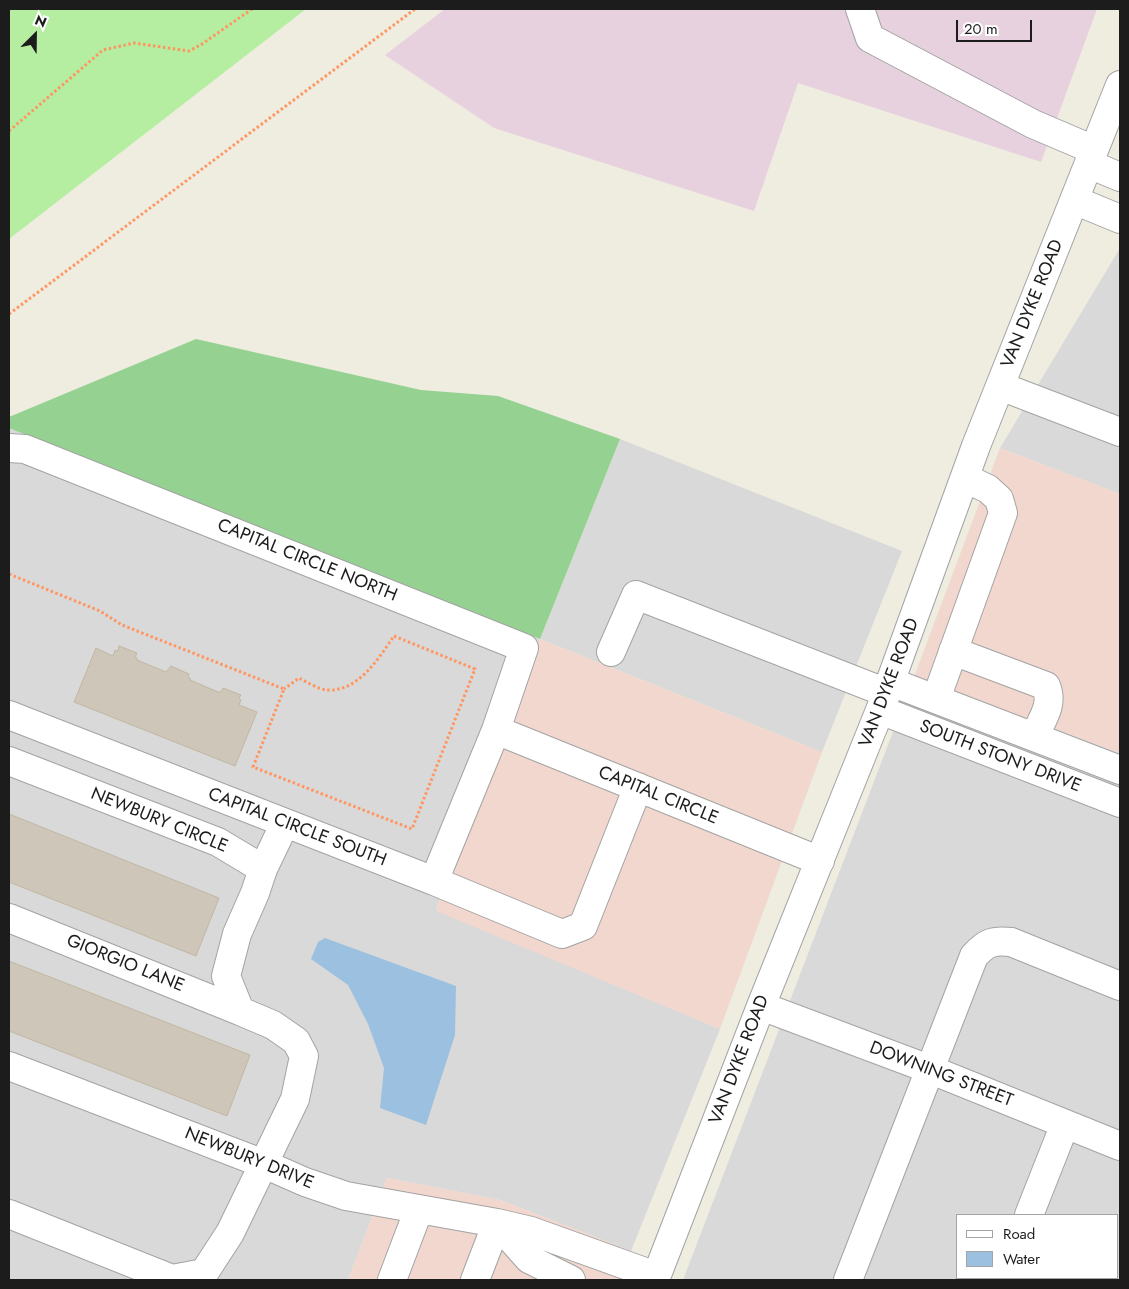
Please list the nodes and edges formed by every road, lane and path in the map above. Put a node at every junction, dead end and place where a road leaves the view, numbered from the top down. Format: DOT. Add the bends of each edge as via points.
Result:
graph roads {
  1 [pos="252,9"];
  2 [pos="415,9"];
  3 [pos="860,9"];
  4 [pos="1120,84"];
  5 [pos="9,130"];
  6 [pos="1092,157"];
  7 [pos="1120,177"];
  8 [pos="1074,200"];
  9 [pos="1120,219"];
  10 [pos="9,314"];
  11 [pos="1000,386"];
  12 [pos="1120,432"];
  13 [pos="9,448"];
  14 [pos="965,478"];
  15 [pos="9,574"];
  16 [pos="953,651"];
  17 [pos="611,652"];
  18 [pos="284,689"];
  19 [pos="886,695"];
  20 [pos="936,699"];
  21 [pos="9,715"];
  22 [pos="496,730"];
  23 [pos="1034,737"];
  24 [pos="9,761"];
  25 [pos="1120,770"];
  26 [pos="638,788"];
  27 [pos="1120,803"];
  28 [pos="285,823"];
  29 [pos="820,861"];
  30 [pos="263,869"];
  31 [pos="434,881"];
  32 [pos="9,918"];
  33 [pos="1120,986"];
  34 [pos="761,1006"];
  35 [pos="240,1010"];
  36 [pos="9,1066"];
  37 [pos="929,1070"];
  38 [pos="1065,1124"];
  39 [pos="1120,1146"];
  40 [pos="264,1164"];
  41 [pos="419,1210"];
  42 [pos="9,1214"];
  43 [pos="1029,1214"];
  44 [pos="497,1223"];
  45 [pos="655,1278"];
  46 [pos="392,1280"];
  47 [pos="475,1280"];
  48 [pos="571,1280"];
  49 [pos="848,1280"];
  1 -- 5 [label="path" via="189,50 134,43 103,50"];
  2 -- 10 [label="path"];
  3 -- 6 [label="street" via="870,38"];
  4 -- 6 [label="street, VAN DYKE ROAD"];
  6 -- 7 [label="street"];
  6 -- 8 [label="street, VAN DYKE ROAD"];
  8 -- 9 [label="street"];
  8 -- 11 [label="street, VAN DYKE ROAD"];
  11 -- 12 [label="street"];
  11 -- 14 [label="street, VAN DYKE ROAD"];
  13 -- 22 [label="street, CAPITAL CIRCLE NORTH" via="25,449 524,648"];
  14 -- 16 [label="street" via="988,489 999,499 1003,512"];
  14 -- 19 [label="street, VAN DYKE ROAD"];
  15 -- 18 [label="path" via="100,611 122,625"];
  16 -- 20 [label="street"];
  16 -- 23 [label="street" via="1046,686 1050,703"];
  17 -- 19 [label="street" via="636,595"];
  18 -- 18 [label="path" via="253,767 412,828 475,669 394,636 363,676 344,688 326,690 299,678"];
  19 -- 20 [label="street, SOUTH STONY DRIVE"];
  19 -- 27 [label="street, SOUTH STONY DRIVE"];
  19 -- 29 [label="street, VAN DYKE ROAD"];
  20 -- 23 [label="street, SOUTH STONY DRIVE"];
  21 -- 28 [label="street, CAPITAL CIRCLE SOUTH"];
  22 -- 26 [label="street, CAPITAL CIRCLE"];
  22 -- 31 [label="street"];
  23 -- 25 [label="street, SOUTH STONY DRIVE"];
  24 -- 30 [label="street, NEWBURY CIRCLE" via="218,842"];
  26 -- 29 [label="street, CAPITAL CIRCLE"];
  26 -- 31 [label="street, CAPITAL CIRCLE SOUTH" via="582,926 562,934"];
  28 -- 30 [label="street"];
  28 -- 31 [label="street, CAPITAL CIRCLE SOUTH"];
  29 -- 34 [label="street, VAN DYKE ROAD"];
  30 -- 35 [label="street" via="237,934 226,976"];
  32 -- 35 [label="street, GIORGIO LANE"];
  33 -- 37 [label="street" via="1011,942 997,941 983,946 974,956"];
  34 -- 37 [label="street, DOWNING STREET"];
  34 -- 45 [label="street, VAN DYKE ROAD"];
  35 -- 40 [label="street" via="273,1025 296,1042 304,1056 294,1098"];
  36 -- 40 [label="street, NEWBURY DRIVE"];
  37 -- 38 [label="street, DOWNING STREET"];
  37 -- 49 [label="street"];
  38 -- 39 [label="street, DOWNING STREET"];
  38 -- 43 [label="street"];
  40 -- 41 [label="street, NEWBURY DRIVE" via="346,1196"];
  40 -- 42 [label="street" via="230,1233 204,1273 172,1279"];
  41 -- 44 [label="street, NEWBURY DRIVE"];
  41 -- 46 [label="street"];
  44 -- 45 [label="street, NEWBURY DRIVE" via="531,1231"];
  44 -- 47 [label="street"];
  44 -- 48 [label="street" via="530,1259"];
}
